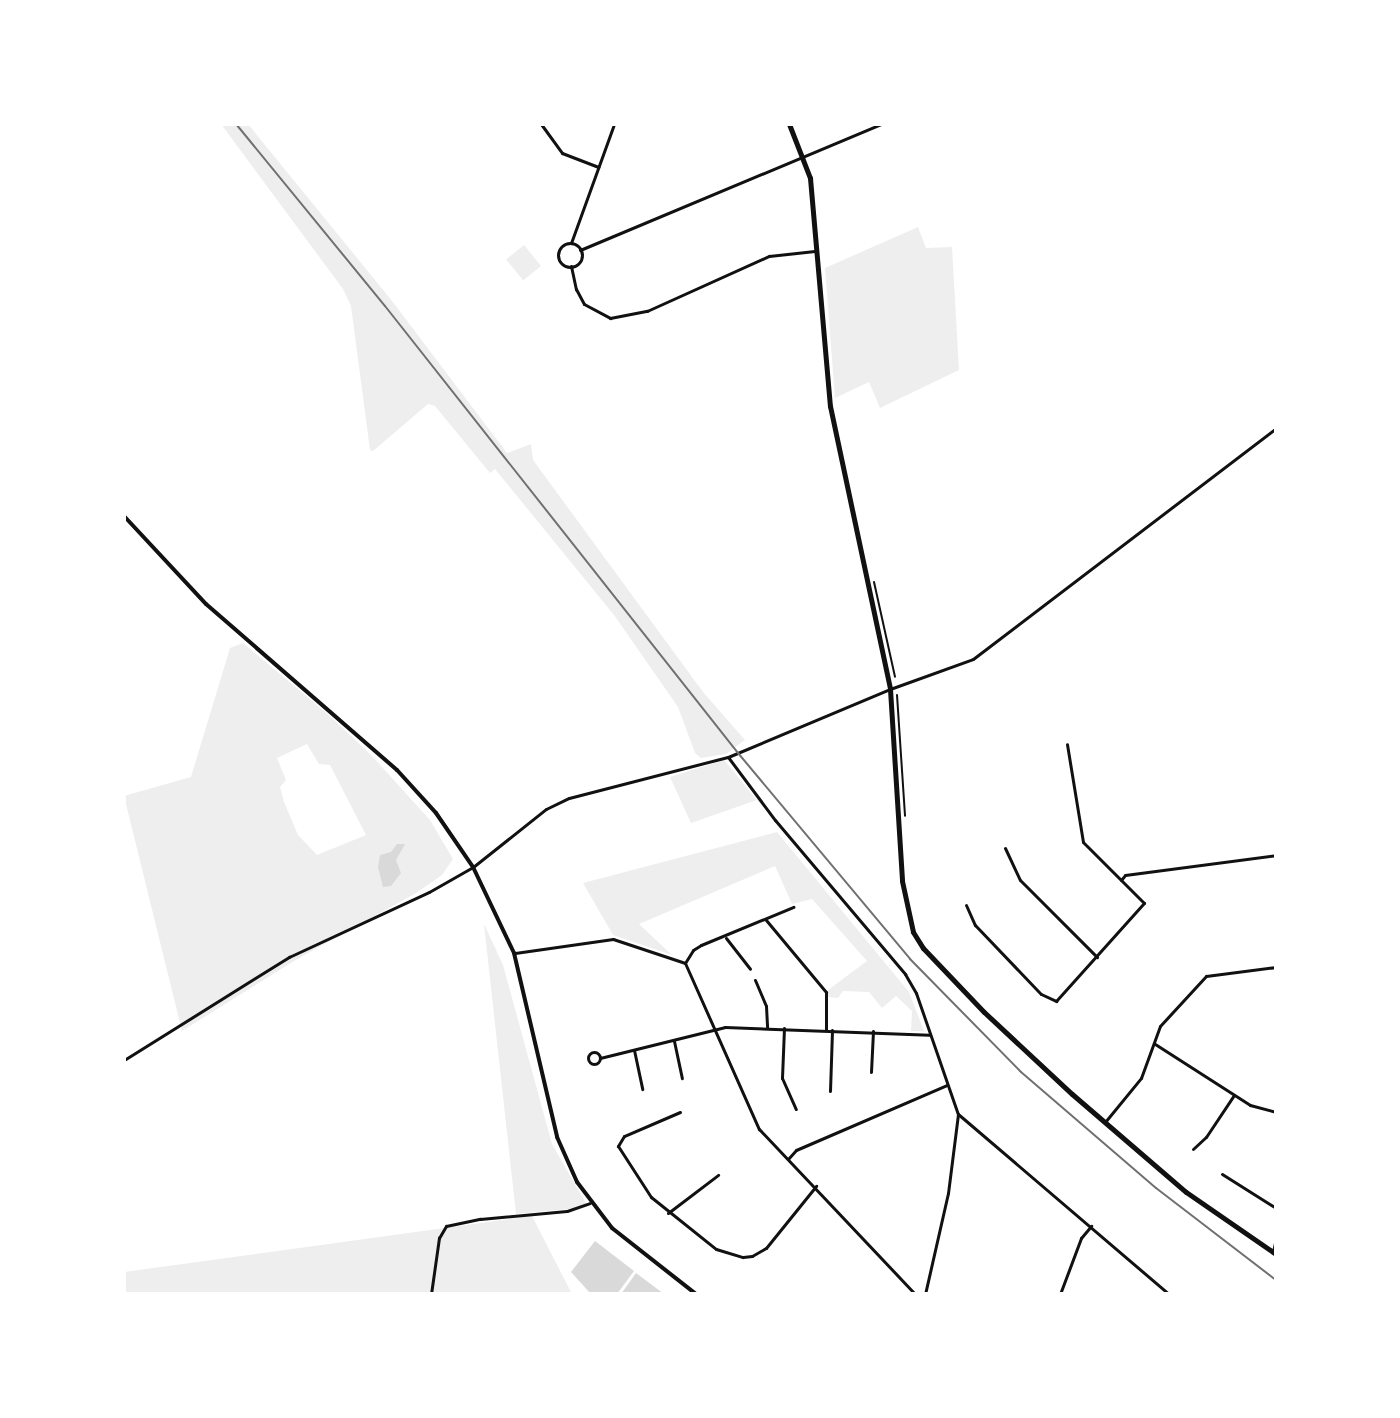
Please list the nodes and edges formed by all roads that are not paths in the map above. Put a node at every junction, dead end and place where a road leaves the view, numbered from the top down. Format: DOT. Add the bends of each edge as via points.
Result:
graph roads {
  1 [pos="541,124"];
  2 [pos="614,124"];
  3 [pos="789,124"];
  4 [pos="881,124"];
  5 [pos="804,157"];
  6 [pos="598,167"];
  7 [pos="571,243"];
  8 [pos="580,250"];
  9 [pos="815,251"];
  10 [pos="571,266"];
  11 [pos="1276,428"];
  12 [pos="124,516"];
  13 [pos="893,688"];
  14 [pos="1067,744"];
  15 [pos="728,757"];
  16 [pos="1005,848"];
  17 [pos="1276,855"];
  18 [pos="473,867"];
  19 [pos="1121,880"];
  20 [pos="966,905"];
  21 [pos="793,907"];
  22 [pos="766,920"];
  23 [pos="726,938"];
  24 [pos="514,953"];
  25 [pos="1097,957"];
  26 [pos="685,963"];
  27 [pos="1276,967"];
  28 [pos="750,969"];
  29 [pos="755,980"];
  30 [pos="767,1027"];
  31 [pos="784,1028"];
  32 [pos="714,1029"];
  33 [pos="826,1030"];
  34 [pos="832,1030"];
  35 [pos="873,1031"];
  36 [pos="929,1035"];
  37 [pos="674,1041"];
  38 [pos="1154,1043"];
  39 [pos="634,1050"];
  40 [pos="600,1058"];
  41 [pos="124,1060"];
  42 [pos="871,1072"];
  43 [pos="682,1078"];
  44 [pos="947,1085"];
  45 [pos="642,1089"];
  46 [pos="830,1091"];
  47 [pos="1234,1095"];
  48 [pos="796,1109"];
  49 [pos="680,1112"];
  50 [pos="1276,1112"];
  51 [pos="958,1114"];
  52 [pos="1105,1122"];
  53 [pos="1193,1149"];
  54 [pos="788,1159"];
  55 [pos="1222,1174"];
  56 [pos="718,1175"];
  57 [pos="816,1186"];
  58 [pos="590,1203"];
  59 [pos="1276,1208"];
  60 [pos="668,1213"];
  61 [pos="1091,1226"];
  62 [pos="1276,1238"];
  63 [pos="1275,1253"];
  64 [pos="431,1294"];
  65 [pos="696,1294"];
  66 [pos="915,1294"];
  67 [pos="925,1294"];
  68 [pos="1060,1294"];
  69 [pos="1169,1294"];
  1 -- 6 [label="street" via="562,153"];
  2 -- 6 [label="street"];
  3 -- 5 [label="main road"];
  4 -- 5 [label="street"];
  5 -- 8 [label="street"];
  5 -- 9 [label="main road" via="814,197"];
  6 -- 7 [label="street"];
  7 -- 8 [label="street"];
  7 -- 10 [label="street" via="558,255"];
  8 -- 10 [label="street" via="580,260"];
  9 -- 10 [label="street" via="769,256 647,311 610,318 584,304"];
  9 -- 13 [label="main road" via="830,406"];
  11 -- 13 [label="street" via="973,659"];
  12 -- 18 [label="street" via="206,604 397,770 436,813"];
  13 -- 15 [label="street"];
  13 -- 52 [label="main road" via="902,881 913,932 984,1012"];
  14 -- 19 [label="street" via="1083,842"];
  15 -- 18 [label="street" via="569,798 546,809"];
  15 -- 36 [label="street" via="905,974"];
  16 -- 25 [label="street" via="1020,880"];
  17 -- 19 [label="street" via="1125,875"];
  18 -- 24 [label="street"];
  18 -- 41 [label="street" via="289,957"];
  19 -- 25 [label="street" via="1144,903"];
  20 -- 25 [label="street" via="975,925 1048,998 1056,1001 1064,995"];
  21 -- 22 [label="street"];
  22 -- 23 [label="street"];
  22 -- 33 [label="street" via="826,992"];
  23 -- 26 [label="street" via="693,950"];
  23 -- 28 [label="street"];
  24 -- 26 [label="street" via="613,939"];
  24 -- 58 [label="street" via="557,1137"];
  26 -- 32 [label="street"];
  27 -- 38 [label="street" via="1206,976 1160,1026"];
  29 -- 30 [label="street" via="766,1006"];
  30 -- 31 [label="street"];
  30 -- 32 [label="street"];
  31 -- 33 [label="street"];
  31 -- 48 [label="street" via="782,1078"];
  32 -- 37 [label="street"];
  32 -- 54 [label="street" via="759,1129"];
  33 -- 34 [label="street"];
  34 -- 35 [label="street"];
  34 -- 46 [label="street"];
  35 -- 36 [label="street"];
  35 -- 42 [label="street"];
  36 -- 44 [label="street"];
  37 -- 39 [label="street"];
  37 -- 43 [label="street"];
  38 -- 47 [label="street"];
  38 -- 52 [label="street" via="1141,1078"];
  39 -- 40 [label="street"];
  39 -- 45 [label="street"];
  44 -- 51 [label="street"];
  44 -- 54 [label="street" via="796,1150"];
  47 -- 50 [label="street"];
  47 -- 53 [label="street"];
  49 -- 60 [label="street" via="624,1136 618,1146 636,1178"];
  51 -- 61 [label="street"];
  51 -- 67 [label="street" via="948,1193"];
  52 -- 63 [label="main road" via="1186,1192"];
  54 -- 57 [label="street"];
  55 -- 59 [label="street"];
  56 -- 60 [label="street"];
  57 -- 60 [label="street" via="766,1248 752,1256 716,1249"];
  57 -- 66 [label="street"];
  58 -- 64 [label="street" via="567,1211 446,1226 439,1238"];
  58 -- 65 [label="street" via="639,1251"];
  61 -- 68 [label="street" via="1081,1238"];
  61 -- 69 [label="street"];
  62 -- 63 [label="street"];
}
